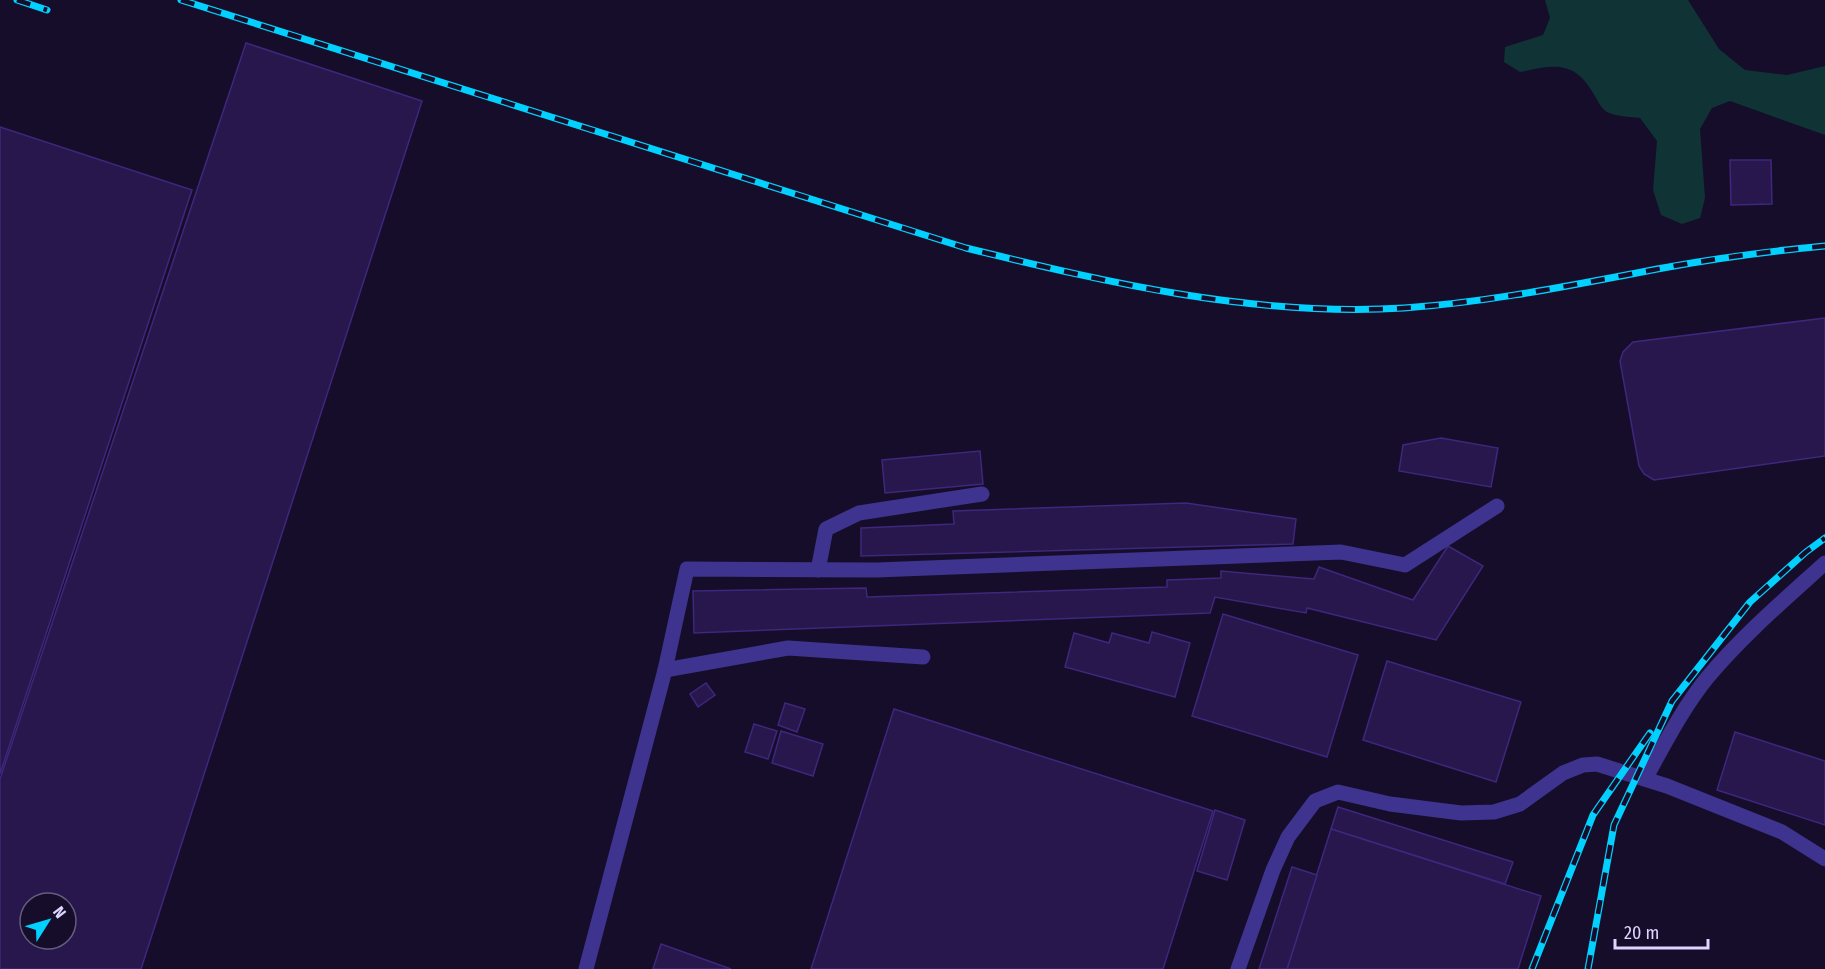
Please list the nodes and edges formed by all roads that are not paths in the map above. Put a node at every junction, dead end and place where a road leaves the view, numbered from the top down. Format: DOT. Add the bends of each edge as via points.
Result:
graph roads {
  1 [pos="982,494"];
  2 [pos="1497,506"];
  3 [pos="1825,563"];
  4 [pos="818,570"];
  5 [pos="923,657"];
  6 [pos="665,670"];
  7 [pos="1645,779"];
  8 [pos="1825,859"];
  9 [pos="586,969"];
  10 [pos="1238,969"];
  1 -- 4 [label="lane" via="859,513 826,530"];
  2 -- 4 [label="lane" via="1406,565 1341,552"];
  3 -- 7 [label="lane" via="1749,632 1706,679"];
  4 -- 6 [label="lane" via="687,569"];
  5 -- 6 [label="lane" via="788,648"];
  6 -- 9 [label="lane"];
  7 -- 8 [label="lane" via="1782,832"];
  7 -- 10 [label="lane" via="1597,764 1583,765 1563,773 1520,804 1494,812 1461,813 1390,804 1338,792 1315,801 1288,837 1272,870"];
}
